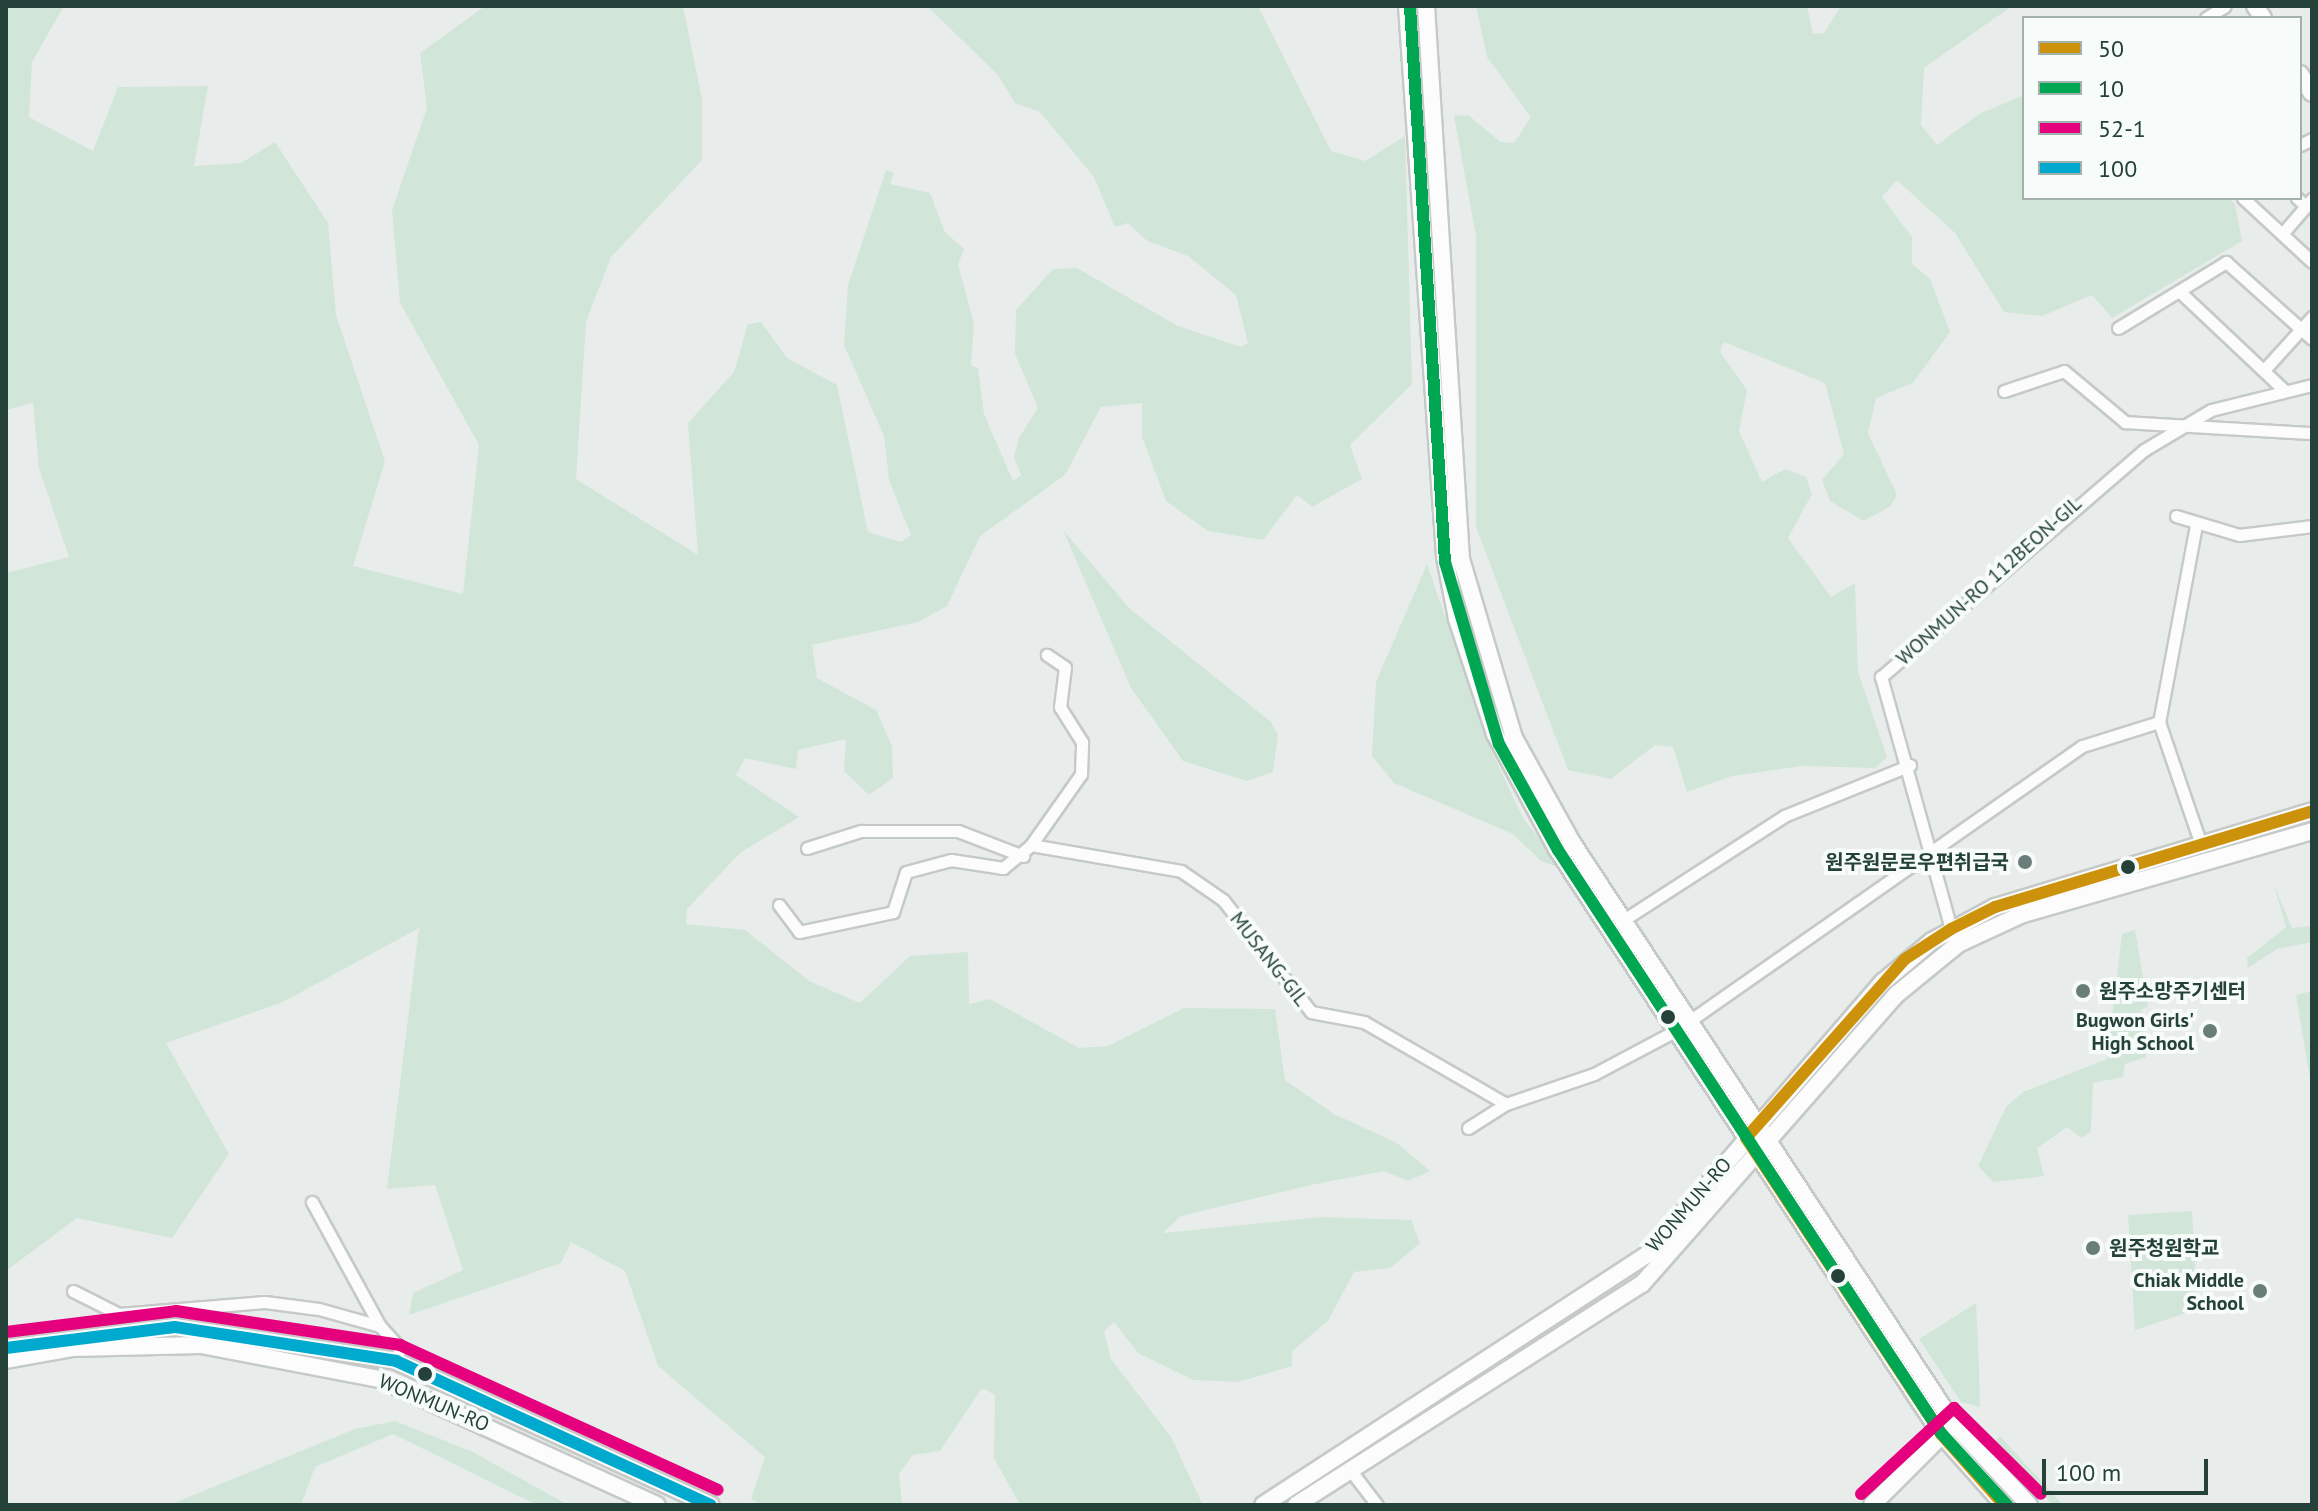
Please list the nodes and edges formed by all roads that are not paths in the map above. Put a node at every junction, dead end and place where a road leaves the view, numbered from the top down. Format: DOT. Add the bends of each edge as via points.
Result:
graph roads {
  1 [pos="1407,6"];
  2 [pos="1426,6"];
  3 [pos="2245,200"];
  4 [pos="2305,201"];
  5 [pos="2282,234"];
  6 [pos="2312,262"];
  7 [pos="2179,291"];
  8 [pos="2312,317"];
  9 [pos="2118,328"];
  10 [pos="2300,329"];
  11 [pos="2312,339"];
  12 [pos="2264,370"];
  13 [pos="2312,385"];
  14 [pos="2004,391"];
  15 [pos="2285,391"];
  16 [pos="2177,428"];
  17 [pos="2312,433"];
  18 [pos="2176,516"];
  19 [pos="2196,525"];
  20 [pos="2312,526"];
  21 [pos="1047,655"];
  22 [pos="2159,722"];
  23 [pos="1910,765"];
  24 [pos="2312,811"];
  25 [pos="2312,831"];
  26 [pos="1031,845"];
  27 [pos="807,848"];
  28 [pos="2204,852"];
  29 [pos="1931,853"];
  30 [pos="1023,856"];
  31 [pos="779,905"];
  32 [pos="1625,919"];
  33 [pos="1954,937"];
  34 [pos="1692,1019"];
  35 [pos="1675,1031"];
  36 [pos="1506,1104"];
  37 [pos="1759,1125"];
  38 [pos="1468,1128"];
  39 [pos="1746,1138"];
  40 [pos="1770,1140"];
  41 [pos="1757,1155"];
  42 [pos="312,1202"];
  43 [pos="73,1291"];
  44 [pos="121,1321"];
  45 [pos="380,1326"];
  46 [pos="6,1348"];
  47 [pos="6,1360"];
  48 [pos="396,1361"];
  49 [pos="1948,1429"];
  50 [pos="1346,1464"];
  51 [pos="1875,1504"];
  52 [pos="657,1505"];
  53 [pos="711,1505"];
  54 [pos="1263,1505"];
  55 [pos="1296,1505"];
  56 [pos="1377,1505"];
  57 [pos="2004,1505"];
  58 [pos="2029,1505"];
  1 -- 35 [label="main road" via="1437,474 1457,619 1495,734 1525,795"];
  2 -- 32 [label="main road" via="1455,505 1473,616 1514,738"];
  3 -- 5 [label="street"];
  4 -- 5 [label="street"];
  5 -- 6 [label="street"];
  7 -- 9 [label="street"];
  7 -- 10 [label="street" via="2226,262"];
  7 -- 12 [label="street"];
  8 -- 10 [label="street"];
  10 -- 11 [label="street"];
  10 -- 12 [label="street"];
  12 -- 15 [label="street"];
  13 -- 15 [label="street, WONMUN-RO 112BEON-GIL"];
  14 -- 16 [label="street" via="2064,371 2125,422"];
  15 -- 16 [label="street, WONMUN-RO 112BEON-GIL" via="2211,410"];
  16 -- 17 [label="street" via="2227,424"];
  16 -- 23 [label="street, WONMUN-RO 112BEON-GIL" via="2069,508 1881,677"];
  18 -- 19 [label="street"];
  19 -- 20 [label="street" via="2239,535"];
  19 -- 22 [label="street"];
  21 -- 26 [label="street" via="1065,667 1060,707 1082,742 1081,774"];
  22 -- 28 [label="street"];
  22 -- 29 [label="street" via="2082,746"];
  23 -- 29 [label="street, WONMUN-RO 112BEON-GIL"];
  23 -- 32 [label="street" via="1784,816"];
  24 -- 28 [label="main road, WONMUN-RO"];
  25 -- 28 [label="main road, WONMUN-RO"];
  26 -- 30 [label="street"];
  26 -- 36 [label="street, MUSANG-GIL" via="1181,871 1203,882 1266,949 1311,1012 1364,1022"];
  27 -- 30 [label="street" via="861,831 958,831"];
  28 -- 33 [label="main road, WONMUN-RO"];
  29 -- 33 [label="street, WONMUN-RO 112BEON-GIL"];
  29 -- 34 [label="street" via="1824,920"];
  30 -- 31 [label="street" via="1003,868 951,860 906,872 893,912 799,932"];
  32 -- 34 [label="main road"];
  33 -- 37 [label="main road, WONMUN-RO" via="1905,959"];
  33 -- 40 [label="main road, WONMUN-RO"];
  34 -- 35 [label="street"];
  34 -- 37 [label="main road"];
  35 -- 36 [label="street" via="1557,1090"];
  35 -- 39 [label="main road"];
  36 -- 38 [label="street"];
  37 -- 39 [label="main road, WONMUN-RO"];
  37 -- 40 [label="main road"];
  39 -- 41 [label="main road"];
  39 -- 50 [label="main road, WONMUN-RO" via="1647,1255"];
  40 -- 41 [label="main road, WONMUN-RO"];
  40 -- 49 [label="main road"];
  41 -- 49 [label="main road"];
  41 -- 50 [label="main road, WONMUN-RO" via="1642,1284"];
  42 -- 45 [label="street"];
  43 -- 44 [label="street"];
  44 -- 45 [label="street" via="265,1302"];
  44 -- 46 [label="main road, WONMUN-RO"];
  44 -- 48 [label="main road, WONMUN-RO" via="227,1332"];
  45 -- 48 [label="street" via="400,1348"];
  47 -- 52 [label="main road, WONMUN-RO" via="72,1348 201,1345 366,1376"];
  48 -- 53 [label="main road, WONMUN-RO"];
  49 -- 51 [label="main road"];
  49 -- 57 [label="main road"];
  49 -- 58 [label="main road"];
  50 -- 54 [label="main road, WONMUN-RO"];
  50 -- 55 [label="main road, WONMUN-RO"];
  50 -- 56 [label="street"];
}
